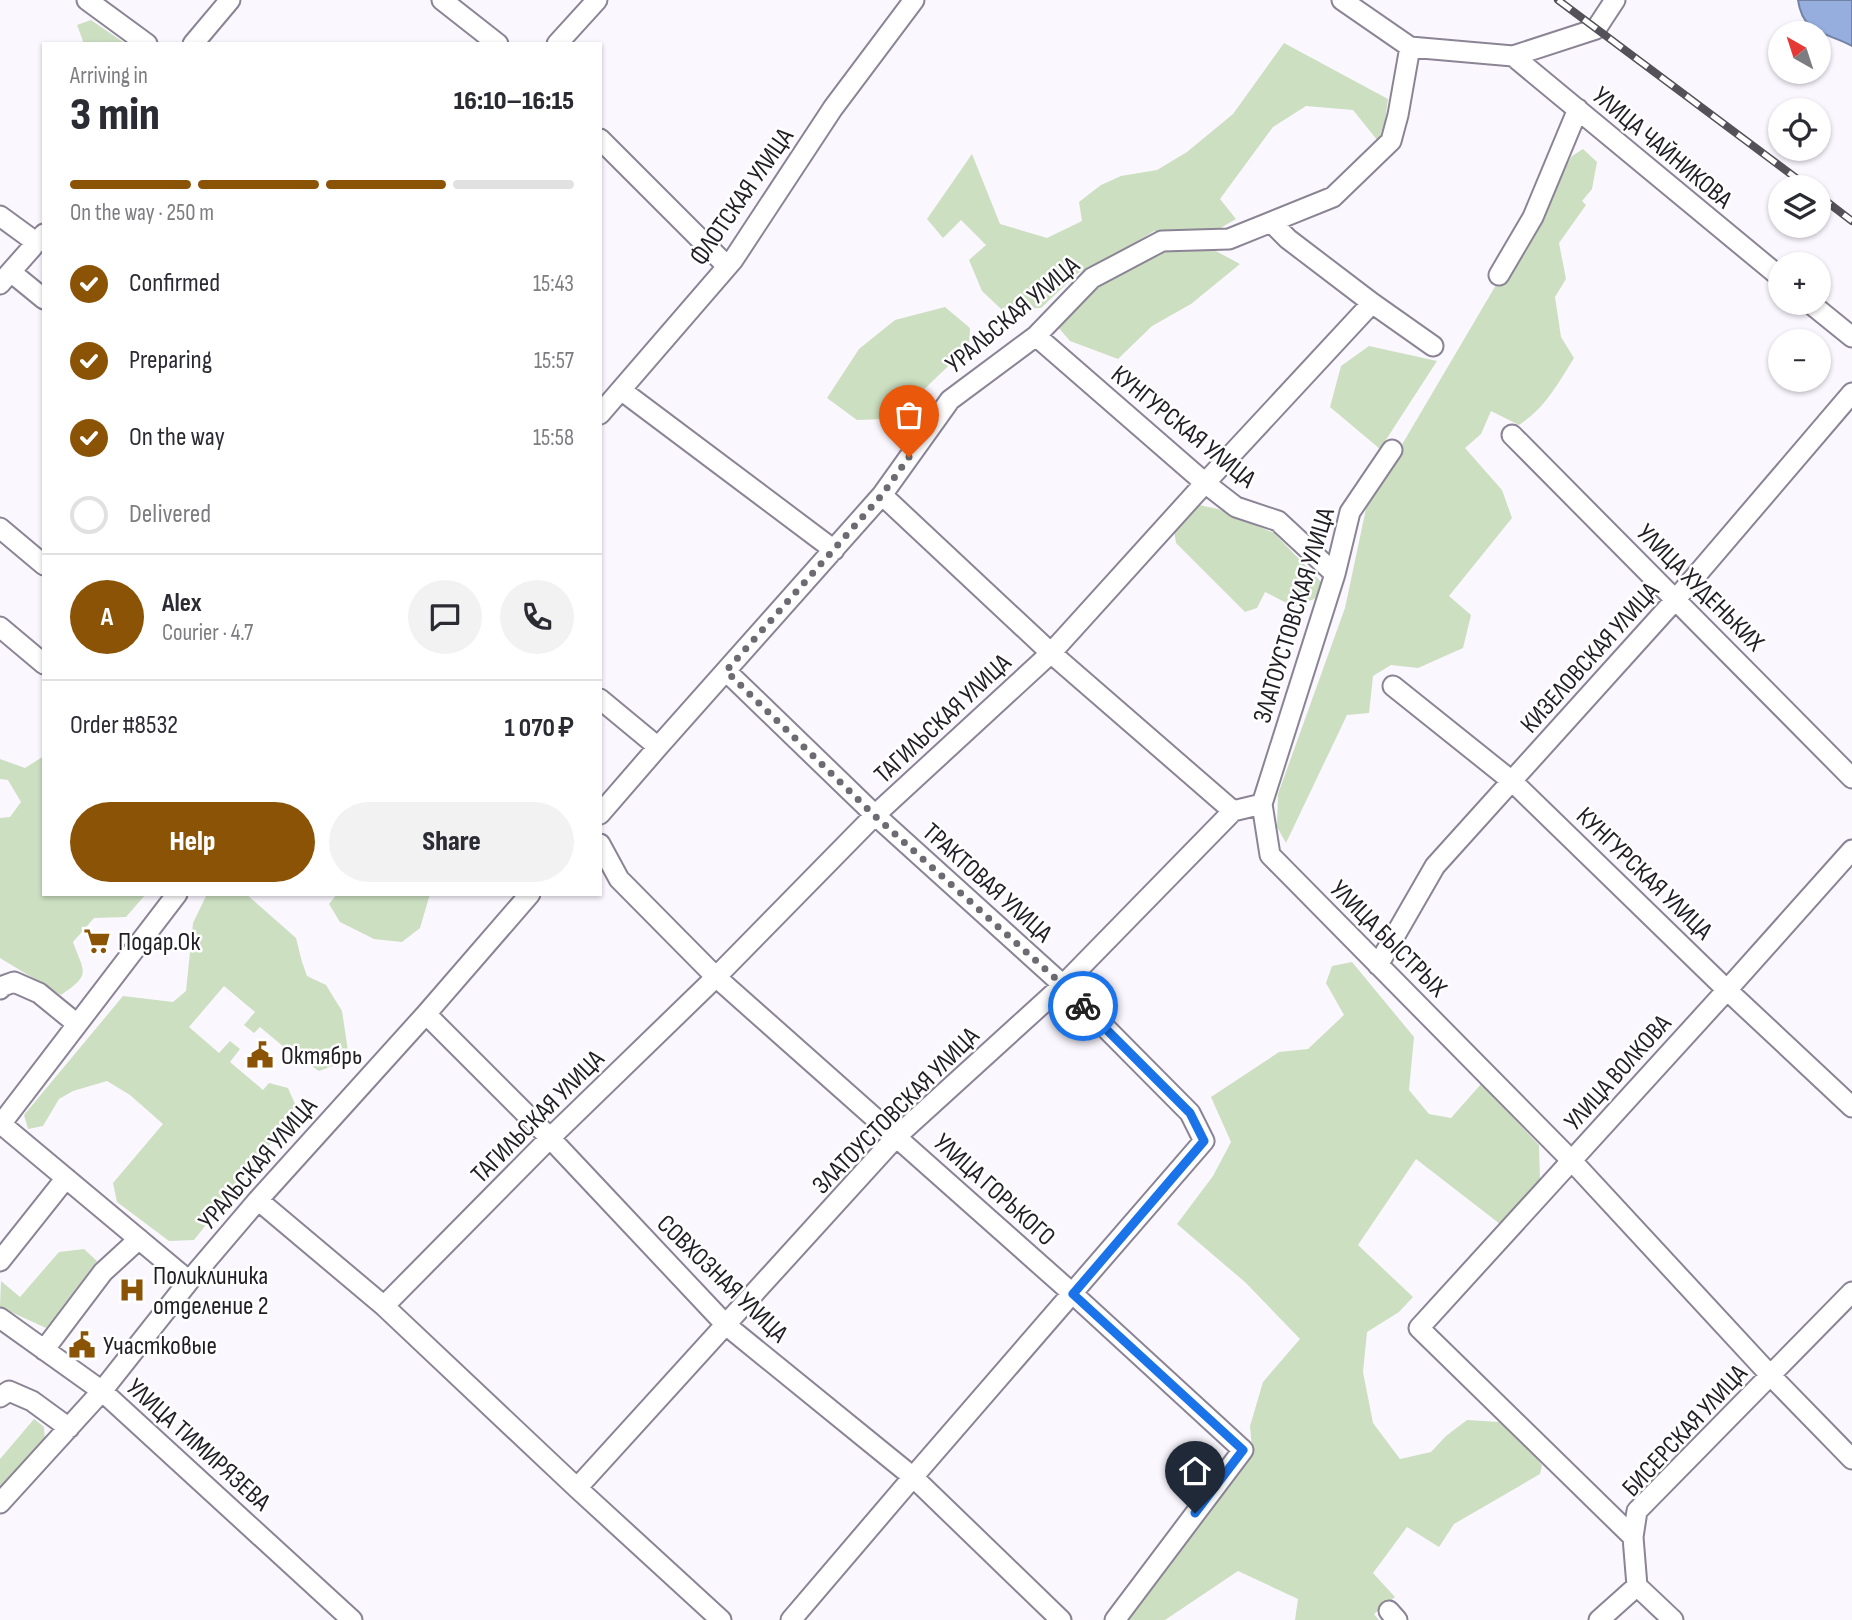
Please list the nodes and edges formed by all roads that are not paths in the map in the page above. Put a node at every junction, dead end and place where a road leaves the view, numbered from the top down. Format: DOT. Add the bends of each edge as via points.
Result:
graph roads {
  1 [pos="87,0"];
  2 [pos="230,0"];
  3 [pos="442,0"];
  4 [pos="597,0"];
  5 [pos="914,0"];
  6 [pos="1342,0"];
  7 [pos="1615,0"];
  8 [pos="144,42"];
  9 [pos="195,42"];
  10 [pos="495,42"];
  11 [pos="559,42"];
  12 [pos="1410,47"];
  13 [pos="1513,56"];
  14 [pos="1578,109"];
  15 [pos="602,141"];
  16 [pos="0,216"];
  17 [pos="1272,223"];
  18 [pos="40,238"];
  19 [pos="727,266"];
  20 [pos="1768,267"];
  21 [pos="1499,275"];
  22 [pos="5,278"];
  23 [pos="42,298"];
  24 [pos="1372,303"];
  25 [pos="1825,315"];
  26 [pos="1036,336"];
  27 [pos="1852,337"];
  28 [pos="1433,346"];
  29 [pos="621,390"];
  30 [pos="1852,393"];
  31 [pos="602,412"];
  32 [pos="1512,435"];
  33 [pos="1392,450"];
  34 [pos="1205,483"];
  35 [pos="882,495"];
  36 [pos="0,528"];
  37 [pos="834,550"];
  38 [pos="42,563"];
  39 [pos="1335,574"];
  40 [pos="1676,599"];
  41 [pos="0,627"];
  42 [pos="1051,653"];
  43 [pos="42,662"];
  44 [pos="726,671"];
  45 [pos="1393,686"];
  46 [pos="602,701"];
  47 [pos="658,747"];
  48 [pos="1852,778"];
  49 [pos="1513,782"];
  50 [pos="1262,804"];
  51 [pos="1233,811"];
  52 [pos="602,812"];
  53 [pos="875,816"];
  54 [pos="602,848"];
  55 [pos="1852,850"];
  56 [pos="175,896"];
  57 [pos="528,896"];
  58 [pos="1378,965"];
  59 [pos="716,977"];
  60 [pos="1063,985"];
  61 [pos="0,989"];
  62 [pos="1727,990"];
  63 [pos="426,1014"];
  64 [pos="78,1024"];
  65 [pos="1852,1107"];
  66 [pos="1,1123"];
  67 [pos="897,1136"];
  68 [pos="550,1138"];
  69 [pos="1572,1161"];
  70 [pos="66,1178"];
  71 [pos="258,1200"];
  72 [pos="139,1239"];
  73 [pos="0,1261"];
  74 [pos="189,1280"];
  75 [pos="1852,1292"];
  76 [pos="1073,1294"];
  77 [pos="384,1306"];
  78 [pos="0,1318"];
  79 [pos="726,1325"];
  80 [pos="44,1350"];
  81 [pos="1771,1376"];
  82 [pos="102,1391"];
  83 [pos="0,1397"];
  84 [pos="69,1427"];
  85 [pos="1852,1459"];
  86 [pos="913,1477"];
  87 [pos="577,1488"];
  88 [pos="0,1503"];
  89 [pos="1633,1537"];
  90 [pos="1637,1586"];
  91 [pos="352,1620"];
  92 [pos="721,1620"];
  93 [pos="791,1620"];
  94 [pos="1061,1620"];
  95 [pos="1115,1620"];
  96 [pos="1599,1620"];
  97 [pos="1673,1620"];
  1 -- 8 [label="street"];
  2 -- 9 [label="street"];
  3 -- 10 [label="street"];
  4 -- 11 [label="street"];
  5 -- 19 [label="street, ФЛОТСКАЯ УЛИЦА" via="833,108"];
  6 -- 12 [label="street"];
  7 -- 13 [label="street" via="1596,29"];
  12 -- 13 [label="street"];
  12 -- 17 [label="street, УРАЛЬСКАЯ УЛИЦА" via="1391,141 1333,197"];
  13 -- 14 [label="street, УЛИЦА ЧАЙНИКОВА"];
  14 -- 20 [label="street, УЛИЦА ЧАЙНИКОВА"];
  14 -- 21 [label="street" via="1533,217"];
  15 -- 19 [label="street"];
  16 -- 18 [label="street"];
  17 -- 24 [label="street"];
  17 -- 26 [label="street, УРАЛЬСКАЯ УЛИЦА" via="1229,239 1163,241 1092,278"];
  18 -- 22 [label="street"];
  19 -- 29 [label="street, ФЛОТСКАЯ УЛИЦА"];
  22 -- 23 [label="street"];
  24 -- 28 [label="street"];
  24 -- 34 [label="street, ТАГИЛЬСКАЯ УЛИЦА"];
  25 -- 27 [label="street"];
  26 -- 34 [label="street, КУНГУРСКАЯ УЛИЦА"];
  26 -- 35 [label="street, УРАЛЬСКАЯ УЛИЦА" via="950,400"];
  29 -- 31 [label="street, ФЛОТСКАЯ УЛИЦА"];
  29 -- 37 [label="street"];
  30 -- 40 [label="street, КИЗЕЛОВСКАЯ УЛИЦА"];
  32 -- 40 [label="street, УЛИЦА ХУДЕНЬКИХ"];
  33 -- 39 [label="street, ЗЛАТОУСТОВСКАЯ УЛИЦА" via="1350,512"];
  34 -- 39 [label="street, КУНГУРСКАЯ УЛИЦА" via="1236,507 1278,520"];
  34 -- 42 [label="street, ТАГИЛЬСКАЯ УЛИЦА"];
  35 -- 37 [label="street, УРАЛЬСКАЯ УЛИЦА"];
  35 -- 42 [label="street"];
  36 -- 38 [label="street"];
  37 -- 44 [label="street, УРАЛЬСКАЯ УЛИЦА"];
  39 -- 50 [label="street, ЗЛАТОУСТОВСКАЯ УЛИЦА"];
  40 -- 48 [label="street, УЛИЦА ХУДЕНЬКИХ"];
  40 -- 49 [label="street, КИЗЕЛОВСКАЯ УЛИЦА"];
  41 -- 43 [label="street"];
  42 -- 51 [label="street"];
  42 -- 53 [label="street, ТАГИЛЬСКАЯ УЛИЦА"];
  44 -- 47 [label="street, УРАЛЬСКАЯ УЛИЦА"];
  44 -- 53 [label="street, ТРАКТОВАЯ УЛИЦА"];
  45 -- 49 [label="street, КУНГУРСКАЯ УЛИЦА"];
  46 -- 47 [label="street"];
  47 -- 52 [label="street, УРАЛЬСКАЯ УЛИЦА"];
  49 -- 58 [label="street, КИЗЕЛОВСКАЯ УЛИЦА" via="1435,866"];
  49 -- 62 [label="street, КУНГУРСКАЯ УЛИЦА"];
  50 -- 51 [label="street"];
  50 -- 58 [label="street, УЛИЦА БЫСТРЫХ" via="1270,855"];
  51 -- 60 [label="street, ЗЛАТОУСТОВСКАЯ УЛИЦА"];
  53 -- 59 [label="street, ТАГИЛЬСКАЯ УЛИЦА"];
  53 -- 60 [label="street, ТРАКТОВАЯ УЛИЦА"];
  54 -- 59 [label="street, УЛИЦА ГОРЬКОГО" via="620,879"];
  55 -- 62 [label="street, УЛИЦА ВОЛКОВА"];
  56 -- 64 [label="street"];
  57 -- 63 [label="street, УРАЛЬСКАЯ УЛИЦА"];
  58 -- 69 [label="street, УЛИЦА БЫСТРЫХ"];
  59 -- 67 [label="street, УЛИЦА ГОРЬКОГО"];
  59 -- 68 [label="street, ТАГИЛЬСКАЯ УЛИЦА"];
  60 -- 67 [label="street, ЗЛАТОУСТОВСКАЯ УЛИЦА"];
  60 -- 76 [label="street, ТРАКТОВАЯ УЛИЦА" via="1190,1113 1204,1141"];
  61 -- 64 [label="street" via="14,982 39,993"];
  62 -- 65 [label="street, КУНГУРСКАЯ УЛИЦА"];
  62 -- 69 [label="street, УЛИЦА ВОЛКОВА"];
  63 -- 68 [label="street, СОВХОЗНАЯ УЛИЦА"];
  63 -- 71 [label="street, УРАЛЬСКАЯ УЛИЦА"];
  64 -- 66 [label="street"];
  66 -- 70 [label="street"];
  67 -- 76 [label="street, УЛИЦА ГОРЬКОГО"];
  67 -- 79 [label="street, ЗЛАТОУСТОВСКАЯ УЛИЦА"];
  68 -- 77 [label="street, ТАГИЛЬСКАЯ УЛИЦА"];
  68 -- 79 [label="street, СОВХОЗНАЯ УЛИЦА"];
  69 -- 81 [label="street, УЛИЦА БЫСТРЫХ"];
  69 -- 89 [label="street, УЛИЦА ВОЛКОВА" via="1419,1328"];
  70 -- 72 [label="street"];
  70 -- 73 [label="street"];
  71 -- 74 [label="street, УРАЛЬСКАЯ УЛИЦА"];
  71 -- 77 [label="street"];
  72 -- 74 [label="street"];
  72 -- 80 [label="street" via="103,1272"];
  74 -- 82 [label="street, УРАЛЬСКАЯ УЛИЦА"];
  75 -- 81 [label="street, БИСЕРСКАЯ УЛИЦА"];
  76 -- 86 [label="street"];
  76 -- 95 [label="street, УЛИЦА ГОРЬКОГО" via="1243,1450"];
  77 -- 87 [label="street"];
  78 -- 80 [label="street, УЛИЦА ТИМИРЯЗЕВА"];
  79 -- 86 [label="street, СОВХОЗНАЯ УЛИЦА"];
  79 -- 87 [label="street, ЗЛАТОУСТОВСКАЯ УЛИЦА"];
  80 -- 82 [label="street, УЛИЦА ТИМИРЯЗЕВА"];
  81 -- 85 [label="street, УЛИЦА БЫСТРЫХ"];
  81 -- 89 [label="street, БИСЕРСКАЯ УЛИЦА" via="1637,1511"];
  82 -- 84 [label="street, УРАЛЬСКАЯ УЛИЦА"];
  82 -- 91 [label="street, УЛИЦА ТИМИРЯЗЕВА"];
  83 -- 84 [label="street" via="9,1391 32,1401"];
  84 -- 88 [label="street, УРАЛЬСКАЯ УЛИЦА"];
  86 -- 93 [label="street"];
  86 -- 94 [label="street, СОВХОЗНАЯ УЛИЦА"];
  87 -- 92 [label="street"];
  89 -- 90 [label="street, БИСЕРСКАЯ УЛИЦА"];
  90 -- 96 [label="street"];
  90 -- 97 [label="street"];
}
